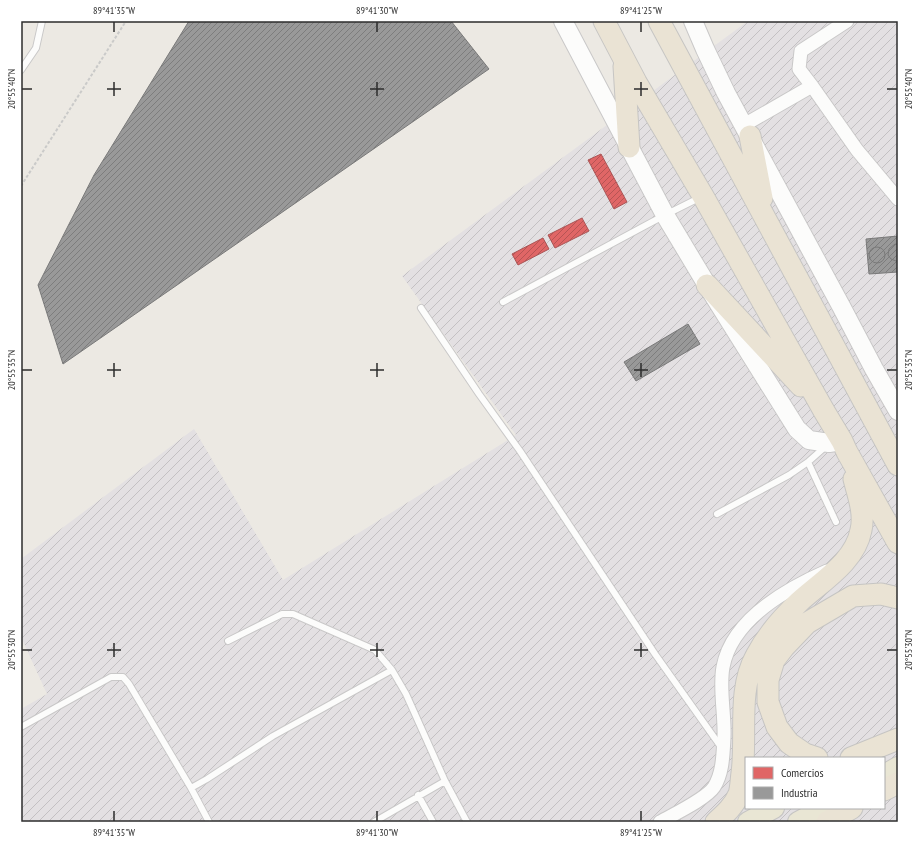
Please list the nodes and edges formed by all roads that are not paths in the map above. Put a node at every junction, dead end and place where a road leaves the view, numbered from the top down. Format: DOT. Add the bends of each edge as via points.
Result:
graph roads {
  1 [pos="42,21"];
  2 [pos="563,21"];
  3 [pos="604,21"];
  4 [pos="659,21"];
  5 [pos="693,21"];
  6 [pos="847,21"];
  7 [pos="624,60"];
  8 [pos="21,70"];
  9 [pos="812,86"];
  10 [pos="747,131"];
  11 [pos="629,147"];
  12 [pos="703,196"];
  13 [pos="898,199"];
  14 [pos="665,215"];
  15 [pos="766,218"];
  16 [pos="707,285"];
  17 [pos="503,302"];
  18 [pos="422,308"];
  19 [pos="824,410"];
  20 [pos="898,411"];
  21 [pos="839,445"];
  22 [pos="808,462"];
  23 [pos="898,465"];
  24 [pos="717,514"];
  25 [pos="836,522"];
  26 [pos="898,543"];
  27 [pos="845,562"];
  28 [pos="898,598"];
  29 [pos="228,641"];
  30 [pos="392,670"];
  31 [pos="21,727"];
  32 [pos="898,740"];
  33 [pos="723,750"];
  34 [pos="814,757"];
  35 [pos="854,757"];
  36 [pos="870,757"];
  37 [pos="898,767"];
  38 [pos="885,774"];
  39 [pos="445,781"];
  40 [pos="898,783"];
  41 [pos="191,788"];
  42 [pos="885,790"];
  43 [pos="418,795"];
  44 [pos="772,809"];
  45 [pos="838,815"];
  46 [pos="209,822"];
  47 [pos="374,822"];
  48 [pos="433,822"];
  49 [pos="467,822"];
  50 [pos="660,822"];
  51 [pos="716,822"];
  52 [pos="748,822"];
  53 [pos="798,822"];
  1 -- 8 [label="lane" via="36,48"];
  2 -- 11 [label="main road"];
  3 -- 7 [label="highway"];
  4 -- 15 [label="highway"];
  5 -- 10 [label="main road"];
  6 -- 9 [label="street" via="801,51 799,69"];
  7 -- 11 [label="highway"];
  7 -- 12 [label="highway"];
  9 -- 10 [label="street"];
  9 -- 13 [label="street" via="857,150"];
  10 -- 15 [label="highway"];
  10 -- 20 [label="main road"];
  11 -- 14 [label="main road"];
  12 -- 14 [label="lane"];
  12 -- 19 [label="highway"];
  14 -- 16 [label="main road"];
  14 -- 17 [label="lane"];
  15 -- 23 [label="highway"];
  16 -- 19 [label="highway"];
  16 -- 21 [label="main road" via="797,429 809,440"];
  18 -- 33 [label="lane" via="655,654"];
  19 -- 21 [label="highway"];
  21 -- 22 [label="lane"];
  21 -- 26 [label="highway"];
  21 -- 27 [label="highway" via="860,503 862,517 858,542"];
  22 -- 24 [label="lane"];
  22 -- 25 [label="lane"];
  27 -- 33 [label="street" via="764,607 748,622 731,646 723,668"];
  27 -- 51 [label="highway" via="783,618 769,634 755,657 748,676 745,698 744,759 739,793 732,808"];
  28 -- 34 [label="highway" via="881,594 853,596 806,623 774,660 768,680 768,702 777,727 789,743"];
  29 -- 30 [label="lane" via="282,614 293,614 375,650"];
  30 -- 39 [label="lane" via="406,694"];
  30 -- 41 [label="lane" via="273,736"];
  31 -- 41 [label="lane" via="111,678 123,677"];
  32 -- 35 [label="highway"];
  32 -- 36 [label="main road"];
  33 -- 50 [label="street" via="722,766 714,788"];
  37 -- 38 [label="main road"];
  39 -- 43 [label="lane"];
  39 -- 49 [label="lane"];
  40 -- 42 [label="highway"];
  41 -- 46 [label="lane"];
  43 -- 47 [label="lane"];
  43 -- 48 [label="lane"];
  44 -- 52 [label="main road"];
  45 -- 53 [label="main road"];
}
